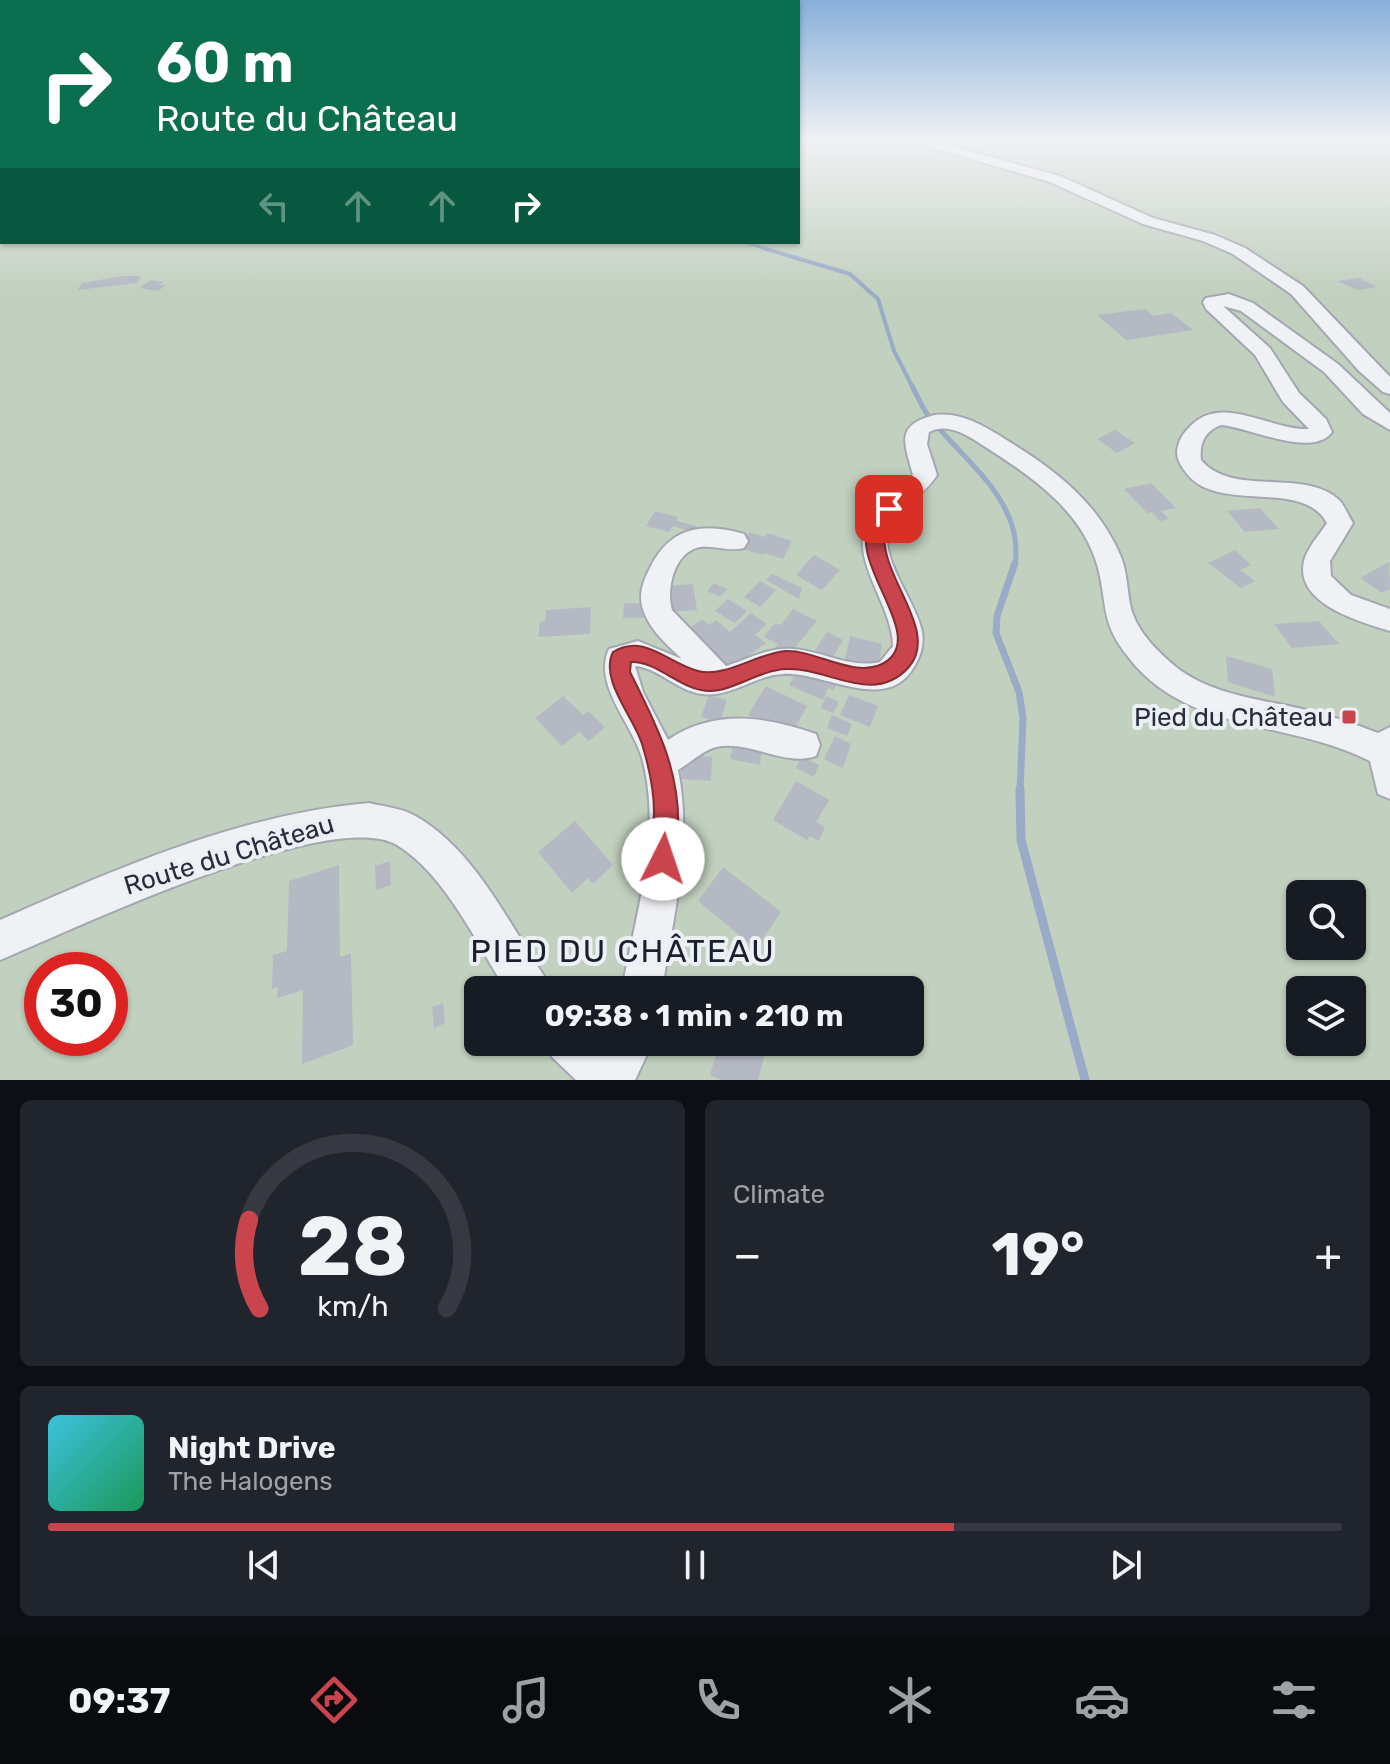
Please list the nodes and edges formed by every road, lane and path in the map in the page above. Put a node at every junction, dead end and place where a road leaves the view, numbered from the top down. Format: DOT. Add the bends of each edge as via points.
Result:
graph roads {
  1 [pos="1080,190"];
  2 [pos="1390,388"];
  3 [pos="1390,423"];
  4 [pos="735,541"];
  5 [pos="1390,620"];
  6 [pos="719,681"];
  7 [pos="804,745"];
  8 [pos="1389,759"];
  9 [pos="659,762"];
  10 [pos="0,940"];
  11 [pos="521,976"];
  12 [pos="644,976"];
  13 [pos="579,1056"];
  14 [pos="625,1056"];
  1 -- 2 [label="street" via="1148,221 1209,238 1275,272"];
  3 -- 5 [label="street" via="1336,371 1247,307 1229,299 1212,302 1263,352 1321,432 1309,436 1251,422 1208,421 1190,444 1191,464 1216,480 1328,504 1340,523 1317,561 1318,579 1341,603"];
  4 -- 6 [label="street" via="700,537 683,542 666,561 656,587 663,622"];
  6 -- 8 [label="street" via="786,660 855,676 884,674 902,661 909,643 905,620 877,558 875,532 886,512 925,475 916,444 918,429 934,422 965,426 1014,456 1085,514 1109,563 1125,629 1177,685 1214,702 1353,736"];
  6 -- 9 [label="street" via="692,679 643,654 620,658 620,672"];
  7 -- 9 [label="street" via="728,729"];
  9 -- 12 [label="street" via="666,830"];
  10 -- 11 [label="street, Route du Château" via="153,874 297,830 367,818 399,826 427,846"];
  13 -- 14 [label="street" via="603,1069 620,1065"];
}
